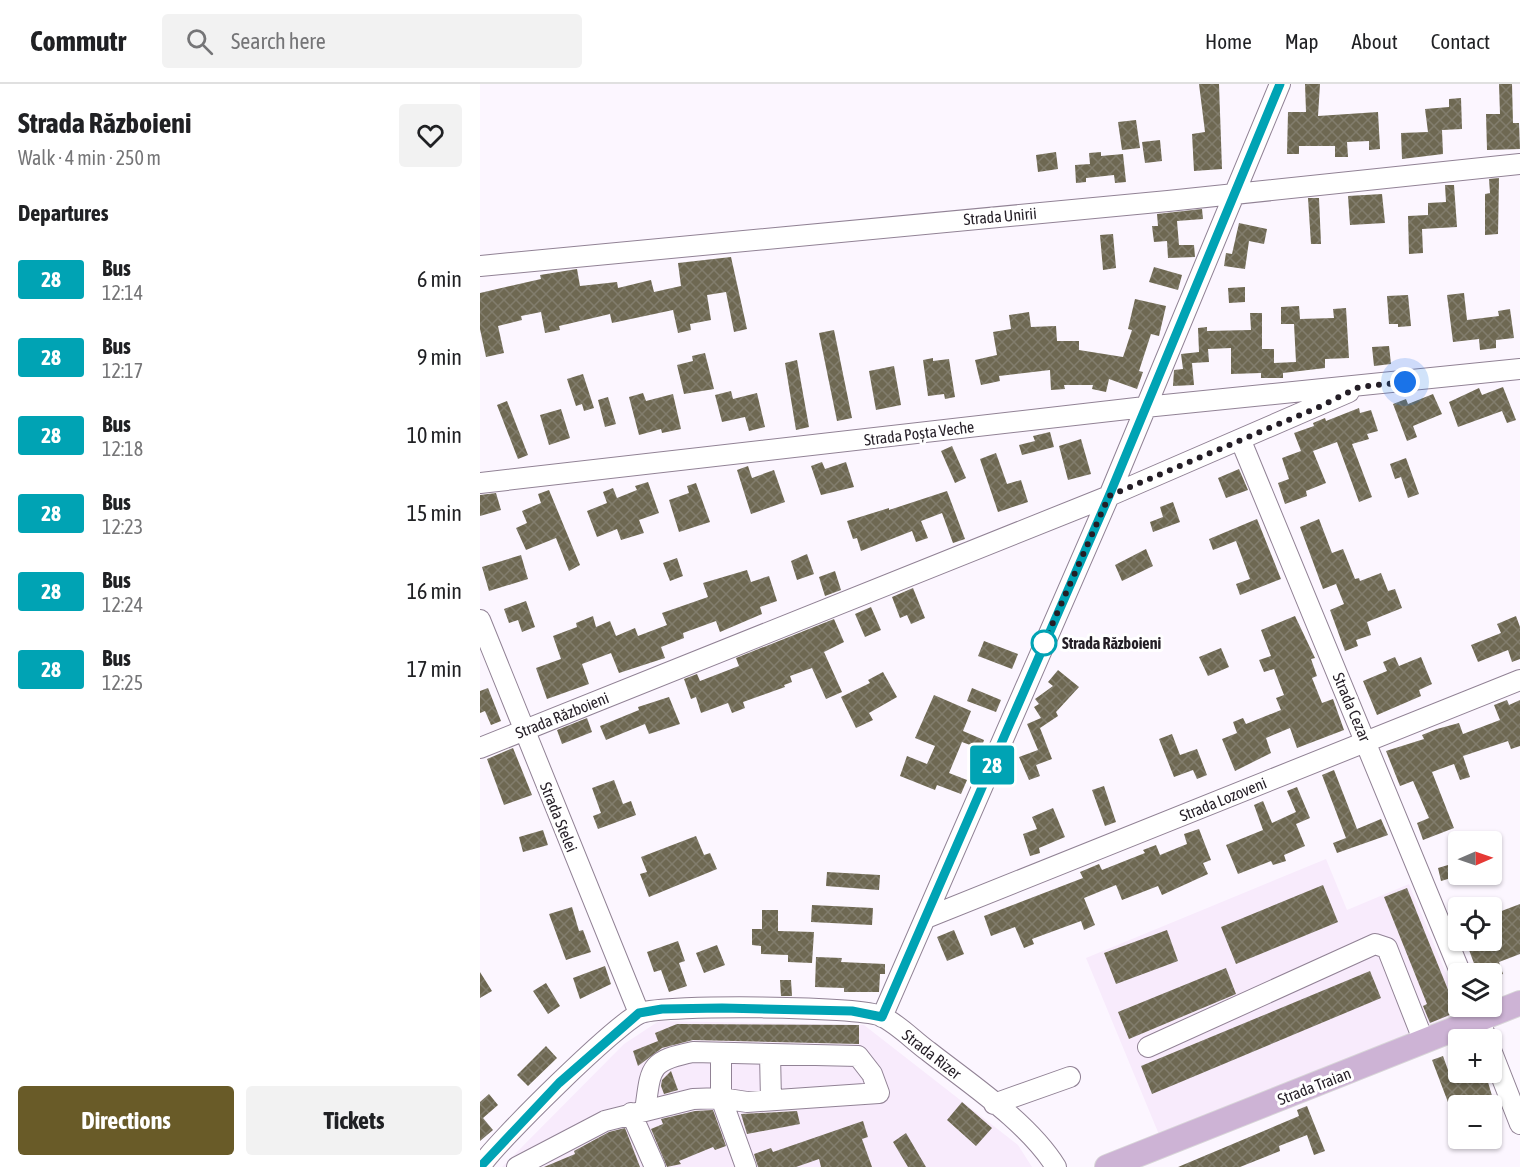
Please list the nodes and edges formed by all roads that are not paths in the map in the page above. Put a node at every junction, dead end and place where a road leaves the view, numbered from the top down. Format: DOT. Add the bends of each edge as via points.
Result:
graph roads {
  1 [pos="1280,84"];
  2 [pos="1520,164"];
  3 [pos="1236,193"];
  4 [pos="480,266"];
  5 [pos="1520,369"];
  6 [pos="1359,387"];
  7 [pos="1145,407"];
  8 [pos="1241,441"];
  9 [pos="480,483"];
  10 [pos="1109,496"];
  11 [pos="480,620"];
  12 [pos="1520,680"];
  13 [pos="524,730"];
  14 [pos="1367,743"];
  15 [pos="480,748"];
  16 [pos="926,918"];
  17 [pos="1457,963"];
  18 [pos="1520,1003"];
  19 [pos="639,1013"];
  20 [pos="882,1017"];
  21 [pos="1480,1022"];
  22 [pos="1424,1042"];
  23 [pos="1148,1047"];
  24 [pos="721,1053"];
  25 [pos="770,1054"];
  26 [pos="1070,1077"];
  27 [pos="1502,1078"];
  28 [pos="721,1098"];
  29 [pos="771,1100"];
  30 [pos="994,1104"];
  31 [pos="638,1112"];
  32 [pos="1520,1124"];
  33 [pos="480,1167"];
  34 [pos="517,1167"];
  35 [pos="655,1167"];
  36 [pos="746,1167"];
  37 [pos="1056,1167"];
  38 [pos="1107,1167"];
  1 -- 3 [label="street"];
  2 -- 3 [label="street, Strada Unirii"];
  3 -- 4 [label="street, Strada Unirii"];
  3 -- 7 [label="street"];
  5 -- 6 [label="street, Strada Războieni"];
  6 -- 7 [label="street, Strada Poșta Veche"];
  6 -- 8 [label="street, Strada Războieni"];
  7 -- 9 [label="street, Strada Poșta Veche"];
  7 -- 10 [label="street"];
  8 -- 10 [label="street, Strada Războieni"];
  8 -- 14 [label="street, Strada Cezar"];
  10 -- 13 [label="street, Strada Războieni"];
  10 -- 16 [label="street"];
  11 -- 13 [label="street, Strada Stelei"];
  12 -- 14 [label="street, Strada Lozoveni"];
  13 -- 15 [label="street, Strada Războieni"];
  13 -- 19 [label="street, Strada Stelei"];
  14 -- 16 [label="street, Strada Lozoveni"];
  14 -- 17 [label="street, Strada Cezar"];
  16 -- 20 [label="street"];
  18 -- 21 [label="main road, Strada Traian"];
  19 -- 20 [label="street, Strada Rizer" via="722,1008 852,1011"];
  19 -- 33 [label="street" via="559,1083"];
  20 -- 30 [label="street, Strada Rizer"];
  21 -- 22 [label="main road, Strada Traian"];
  22 -- 23 [label="street" via="1387,948 1375,944"];
  22 -- 38 [label="main road, Strada Traian"];
  24 -- 25 [label="street"];
  24 -- 28 [label="street"];
  24 -- 31 [label="street" via="693,1052 660,1062 651,1071"];
  25 -- 29 [label="street"];
  25 -- 29 [label="street" via="858,1056 872,1074 879,1093"];
  26 -- 30 [label="street"];
  27 -- 32 [label="street"];
  28 -- 29 [label="street"];
  28 -- 31 [label="street"];
  28 -- 36 [label="street"];
  30 -- 37 [label="street, Strada Rizer" via="1034,1140"];
  31 -- 34 [label="street" via="605,1121"];
  31 -- 35 [label="street"];
}
